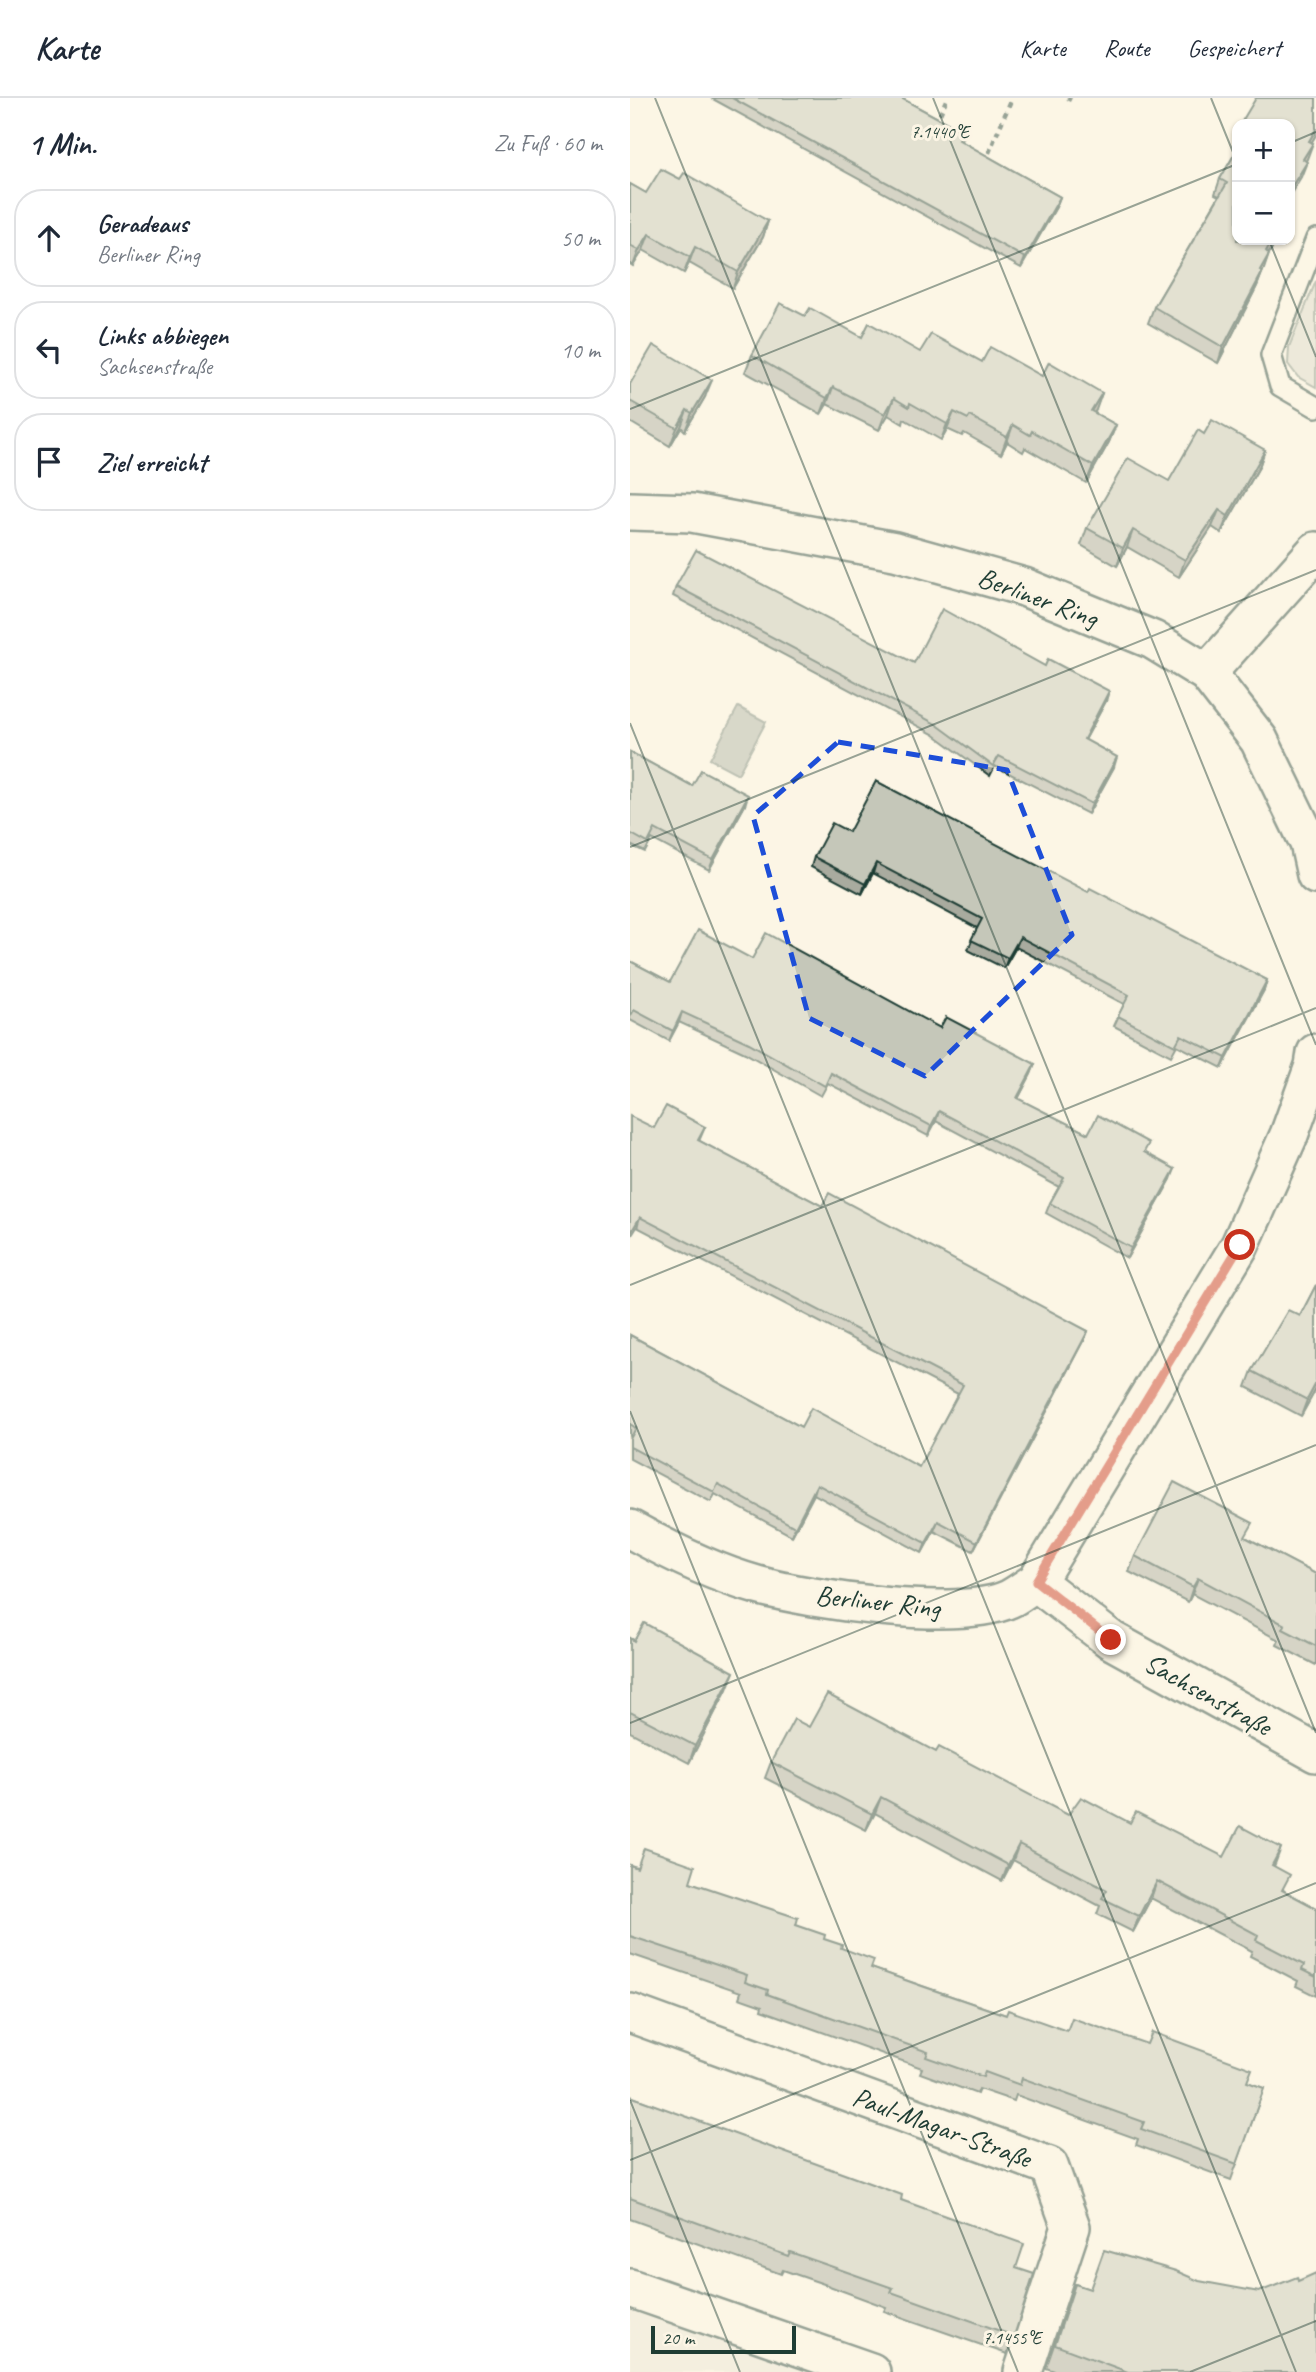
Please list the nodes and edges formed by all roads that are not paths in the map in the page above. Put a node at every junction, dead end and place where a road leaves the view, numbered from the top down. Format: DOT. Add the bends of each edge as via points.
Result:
graph roads {
  1 [pos="1316,239"];
  2 [pos="1316,407"];
  3 [pos="630,511"];
  4 [pos="1316,551"];
  5 [pos="1207,674"];
  6 [pos="1316,875"];
  7 [pos="1316,1054"];
  8 [pos="630,1530"];
  9 [pos="1036,1581"];
  10 [pos="1316,1753"];
  11 [pos="630,2013"];
  12 [pos="630,2288"];
  13 [pos="871,2372"];
  14 [pos="1023,2372"];
  1 -- 2 [label="lane" via="1270,355 1280,386"];
  3 -- 5 [label="street, Berliner Ring" via="692,513 895,551 1011,584 1153,640"];
  4 -- 5 [label="street"];
  5 -- 6 [label="street, Berliner Ring" via="1259,740 1309,843"];
  7 -- 9 [label="street, Berliner Ring" via="1289,1135 1240,1245"];
  8 -- 9 [label="street, Berliner Ring" via="756,1585 892,1608 969,1609 1008,1600"];
  9 -- 10 [label="street, Sachsenstraße" via="1111,1640"];
  11 -- 14 [label="street, Paul-Magar-Straße" via="1049,2165 1071,2227"];
  12 -- 13 [label="street"];
}
